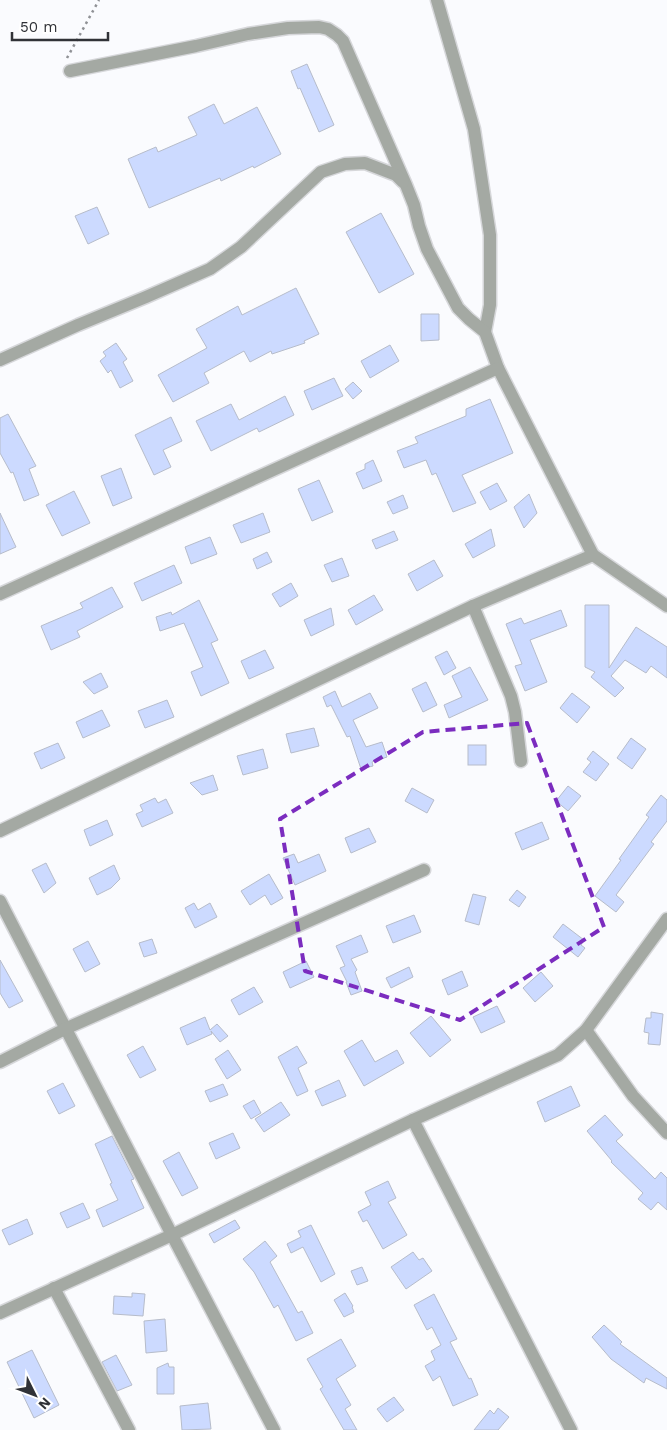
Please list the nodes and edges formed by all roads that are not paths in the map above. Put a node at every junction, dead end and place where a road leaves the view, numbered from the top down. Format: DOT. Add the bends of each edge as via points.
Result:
graph roads {
  1 [pos="437,0"];
  2 [pos="70,71"];
  3 [pos="406,186"];
  4 [pos="485,332"];
  5 [pos="0,360"];
  6 [pos="498,368"];
  7 [pos="593,555"];
  8 [pos="0,594"];
  9 [pos="473,606"];
  10 [pos="667,606"];
  11 [pos="521,761"];
  12 [pos="0,831"];
  13 [pos="424,870"];
  14 [pos="0,901"];
  15 [pos="667,919"];
  16 [pos="66,1028"];
  17 [pos="586,1030"];
  18 [pos="0,1062"];
  19 [pos="413,1120"];
  20 [pos="667,1133"];
  21 [pos="172,1235"];
  22 [pos="54,1288"];
  23 [pos="0,1313"];
  24 [pos="129,1430"];
  25 [pos="274,1430"];
  26 [pos="571,1430"];
  1 -- 4 [label="street" via="474,130 490,235 490,305"];
  2 -- 3 [label="street" via="248,34 288,28 328,29 343,41"];
  3 -- 4 [label="street" via="427,249 450,294 469,320"];
  3 -- 5 [label="street" via="396,175 365,163 345,164 321,172 240,247 210,269"];
  4 -- 6 [label="street"];
  6 -- 7 [label="street"];
  6 -- 8 [label="street"];
  7 -- 9 [label="street"];
  7 -- 10 [label="street"];
  9 -- 11 [label="street" via="512,696"];
  9 -- 12 [label="street"];
  13 -- 16 [label="street"];
  14 -- 16 [label="street"];
  15 -- 17 [label="street"];
  16 -- 18 [label="street"];
  16 -- 21 [label="street"];
  17 -- 19 [label="street" via="558,1055"];
  17 -- 20 [label="street" via="633,1096"];
  19 -- 21 [label="street"];
  19 -- 26 [label="street"];
  21 -- 22 [label="street"];
  21 -- 25 [label="street"];
  22 -- 23 [label="street"];
  22 -- 24 [label="street"];
}
